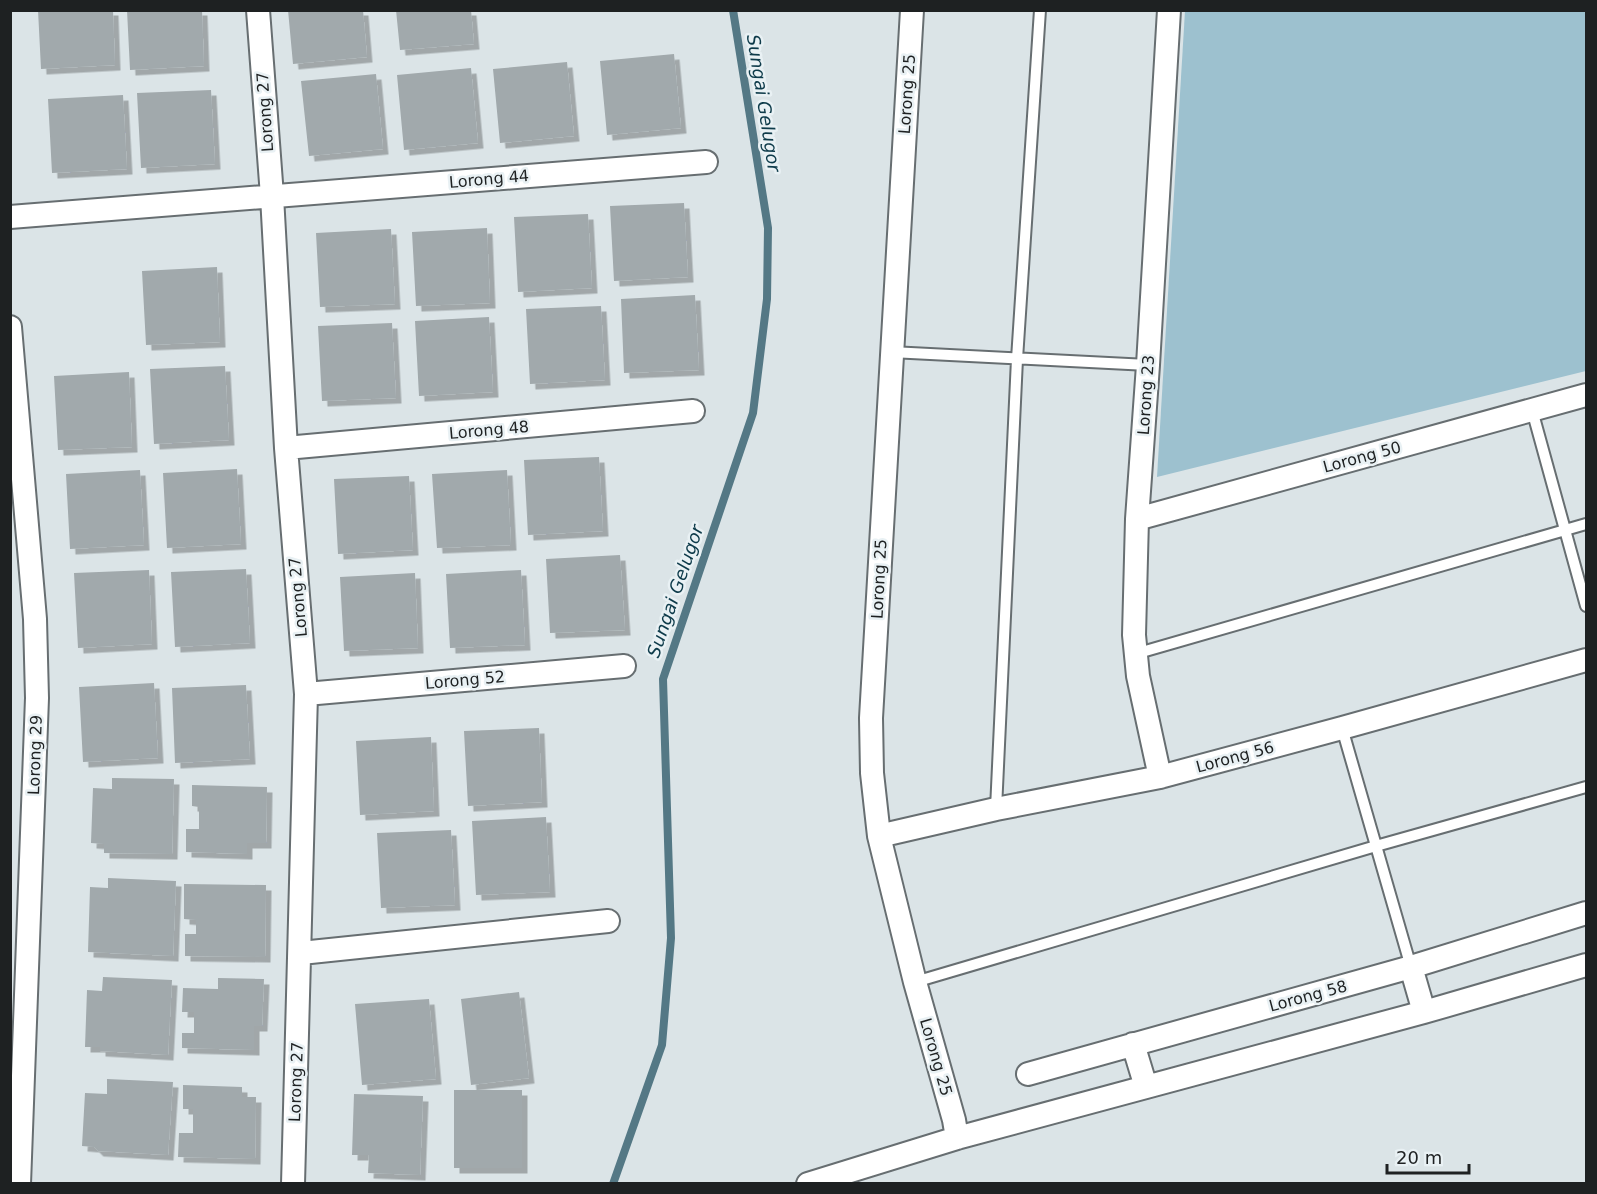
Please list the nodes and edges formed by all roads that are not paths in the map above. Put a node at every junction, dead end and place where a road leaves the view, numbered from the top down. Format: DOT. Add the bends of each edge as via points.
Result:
graph roads {
  1 [pos="258,10"];
  2 [pos="912,10"];
  3 [pos="1040,10"];
  4 [pos="1169,10"];
  5 [pos="706,162"];
  6 [pos="272,196"];
  7 [pos="10,217"];
  8 [pos="10,327"];
  9 [pos="891,352"];
  10 [pos="1017,359"];
  11 [pos="1148,365"];
  12 [pos="1587,395"];
  13 [pos="1532,410"];
  14 [pos="693,411"];
  15 [pos="286,448"];
  16 [pos="1137,519"];
  17 [pos="1587,524"];
  18 [pos="1564,531"];
  19 [pos="1587,606"];
  20 [pos="1135,654"];
  21 [pos="1587,660"];
  22 [pos="624,666"];
  23 [pos="306,694"];
  24 [pos="1342,728"];
  25 [pos="1160,777"];
  26 [pos="1587,787"];
  27 [pos="996,808"];
  28 [pos="879,836"];
  29 [pos="1376,846"];
  30 [pos="20,912"];
  31 [pos="1587,913"];
  32 [pos="608,921"];
  33 [pos="301,953"];
  34 [pos="1587,965"];
  35 [pos="1411,967"];
  36 [pos="915,982"];
  37 [pos="1424,1012"];
  38 [pos="1133,1044"];
  39 [pos="1028,1074"];
  40 [pos="1146,1087"];
  41 [pos="957,1138"];
  42 [pos="19,1184"];
  43 [pos="293,1184"];
  44 [pos="808,1184"];
  1 -- 6 [label="street, Lorong 27"];
  2 -- 9 [label="street, Lorong 25"];
  3 -- 10 [label="lane"];
  4 -- 11 [label="street, Lorong 23"];
  5 -- 6 [label="street, Lorong 44"];
  6 -- 7 [label="street, Lorong 44"];
  6 -- 15 [label="street, Lorong 27"];
  8 -- 30 [label="street, Lorong 29" via="35,619 37,698"];
  9 -- 10 [label="lane"];
  9 -- 28 [label="street, Lorong 25" via="871,718"];
  10 -- 11 [label="lane"];
  10 -- 27 [label="lane"];
  11 -- 16 [label="street, Lorong 23"];
  12 -- 13 [label="street, Lorong 50"];
  13 -- 16 [label="street, Lorong 50"];
  13 -- 18 [label="lane"];
  14 -- 15 [label="street, Lorong 48"];
  15 -- 23 [label="street, Lorong 27"];
  16 -- 20 [label="street, Lorong 23"];
  17 -- 18 [label="lane"];
  18 -- 19 [label="lane"];
  18 -- 20 [label="lane"];
  20 -- 25 [label="street, Lorong 23"];
  21 -- 24 [label="street, Lorong 56"];
  22 -- 23 [label="street, Lorong 52"];
  23 -- 33 [label="street, Lorong 27"];
  24 -- 25 [label="street, Lorong 56"];
  24 -- 29 [label="lane"];
  25 -- 27 [label="street, Lorong 56"];
  26 -- 29 [label="lane"];
  27 -- 28 [label="street, Lorong 56"];
  28 -- 36 [label="street, Lorong 25"];
  29 -- 35 [label="lane"];
  29 -- 36 [label="lane"];
  30 -- 42 [label="street, Lorong 29"];
  31 -- 35 [label="street, Lorong 58"];
  32 -- 33 [label="street"];
  33 -- 43 [label="street, Lorong 27"];
  34 -- 37 [label="street"];
  35 -- 37 [label="street"];
  35 -- 38 [label="street, Lorong 58"];
  36 -- 41 [label="street, Lorong 25"];
  37 -- 40 [label="street"];
  38 -- 39 [label="street, Lorong 58"];
  38 -- 40 [label="street"];
  40 -- 41 [label="street"];
  41 -- 44 [label="street"];
}
